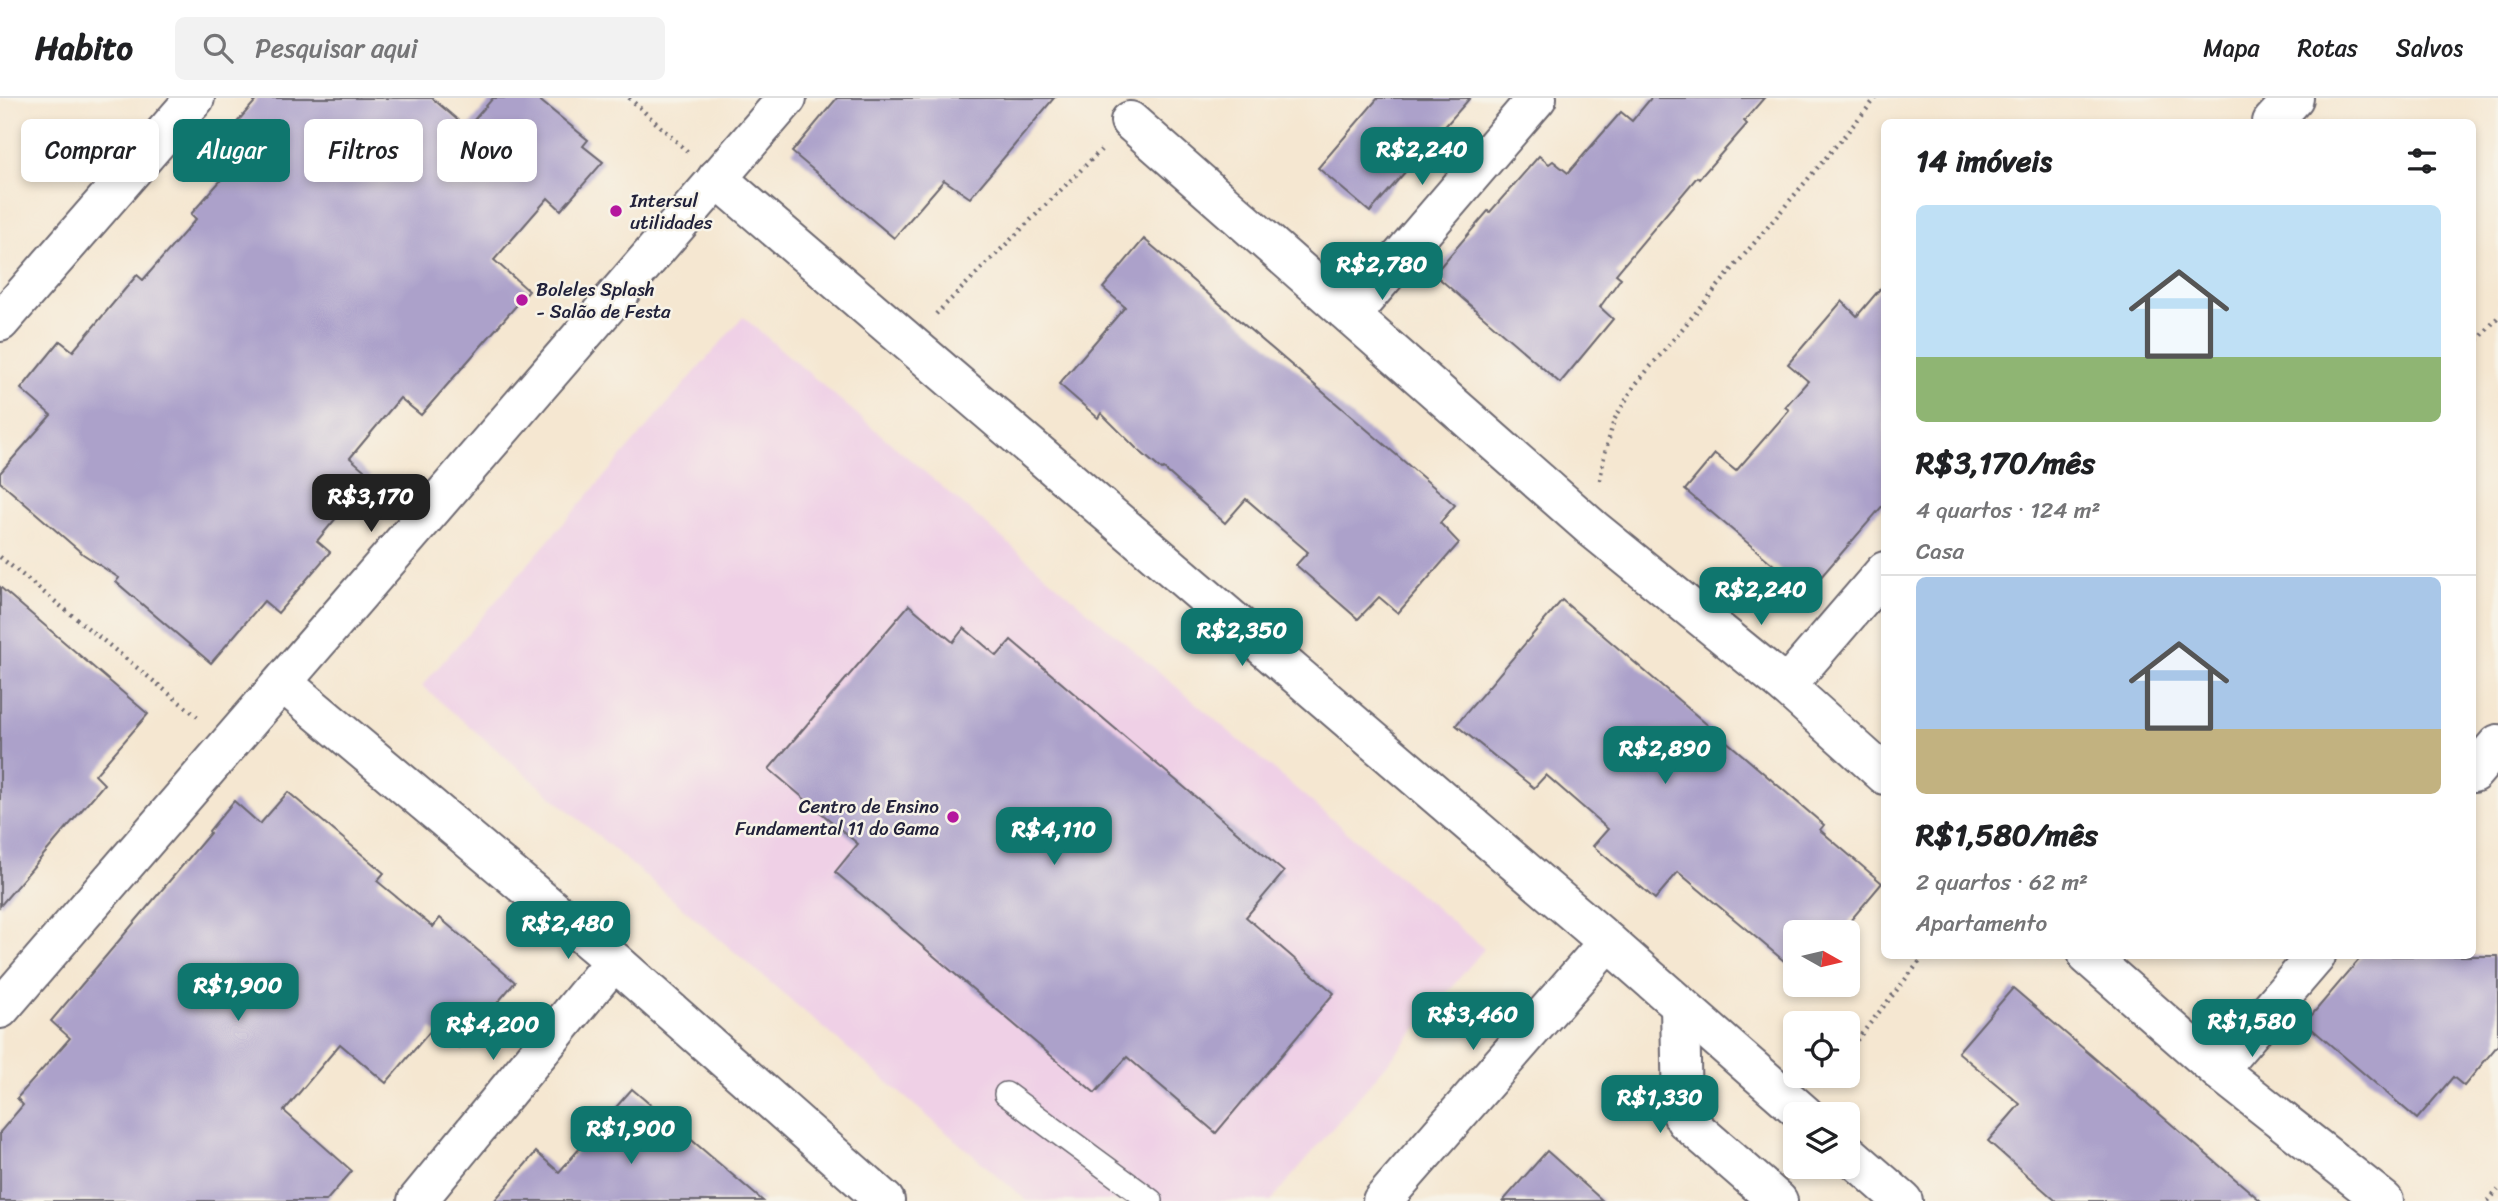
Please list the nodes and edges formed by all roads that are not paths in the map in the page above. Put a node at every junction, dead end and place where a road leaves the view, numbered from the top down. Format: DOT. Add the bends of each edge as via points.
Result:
graph roads {
  1 [pos="195,98"];
  2 [pos="787,98"];
  3 [pos="1537,98"];
  4 [pos="2294,98"];
  5 [pos="2275,119"];
  6 [pos="1130,121"];
  7 [pos="717,178"];
  8 [pos="1351,315"];
  9 [pos="0,322"];
  10 [pos="1881,576"];
  11 [pos="282,683"];
  12 [pos="1786,686"];
  13 [pos="2498,744"];
  14 [pos="2476,770"];
  15 [pos="1881,771"];
  16 [pos="1608,942"];
  17 [pos="2091,959"];
  18 [pos="2313,959"];
  19 [pos="614,961"];
  20 [pos="1680,1005"];
  21 [pos="0,1009"];
  22 [pos="2218,1069"];
  23 [pos="1006,1094"];
  24 [pos="1790,1102"];
  25 [pos="1860,1163"];
  26 [pos="417,1201"];
  27 [pos="885,1201"];
  28 [pos="1151,1201"];
  29 [pos="1382,1201"];
  30 [pos="1778,1201"];
  31 [pos="1903,1201"];
  32 [pos="2384,1201"];
  1 -- 9 [label="street"];
  2 -- 7 [label="street"];
  3 -- 8 [label="street"];
  4 -- 5 [label="street"];
  6 -- 8 [label="street"];
  7 -- 11 [label="street"];
  7 -- 16 [label="street"];
  8 -- 12 [label="street" via="1593,529"];
  10 -- 12 [label="street"];
  11 -- 19 [label="street"];
  11 -- 21 [label="street"];
  12 -- 15 [label="street"];
  13 -- 14 [label="street"];
  16 -- 20 [label="street"];
  16 -- 29 [label="street"];
  17 -- 22 [label="street"];
  18 -- 22 [label="street"];
  19 -- 26 [label="street"];
  19 -- 27 [label="street"];
  20 -- 24 [label="street"];
  20 -- 30 [label="street" via="1682,1114"];
  22 -- 32 [label="street"];
  23 -- 28 [label="lane"];
  25 -- 31 [label="street"];
}
